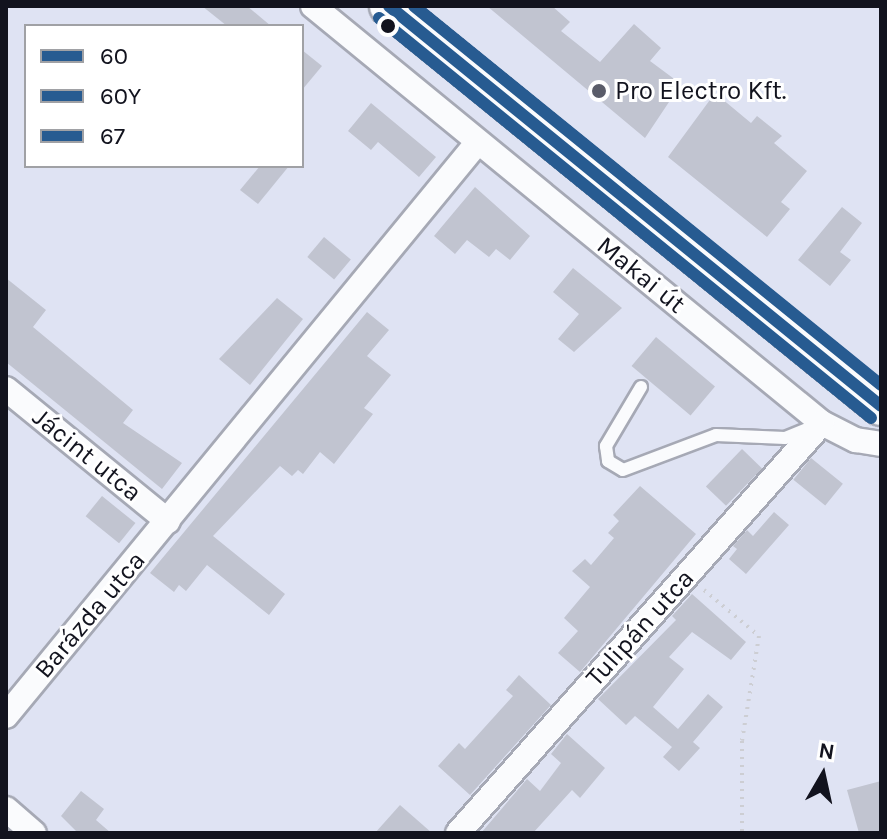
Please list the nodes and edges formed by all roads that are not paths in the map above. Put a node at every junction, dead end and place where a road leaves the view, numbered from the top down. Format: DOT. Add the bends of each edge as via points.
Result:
graph roads {
  1 [pos="313,6"];
  2 [pos="389,6"];
  3 [pos="441,48"];
  4 [pos="412,84"];
  5 [pos="477,143"];
  6 [pos="641,387"];
  7 [pos="6,389"];
  8 [pos="881,406"];
  9 [pos="822,423"];
  10 [pos="881,444"];
  11 [pos="168,521"];
  12 [pos="6,716"];
  13 [pos="6,809"];
  14 [pos="34,833"];
  15 [pos="458,833"];
  1 -- 4 [label="street, Makai út"];
  2 -- 3 [label="main road, Makai út"];
  3 -- 4 [label="street"];
  3 -- 8 [label="main road, Makai út"];
  4 -- 5 [label="street, Makai út"];
  5 -- 9 [label="street, Makai út"];
  5 -- 11 [label="street, Barázda utca"];
  6 -- 9 [label="lane" via="606,446 608,461 623,470 716,435 785,438"];
  7 -- 11 [label="street, Jácint utca"];
  9 -- 10 [label="street, Makai út" via="856,440"];
  9 -- 15 [label="street, Tulipán utca"];
  11 -- 12 [label="street, Barázda utca"];
  13 -- 14 [label="street"];
}
